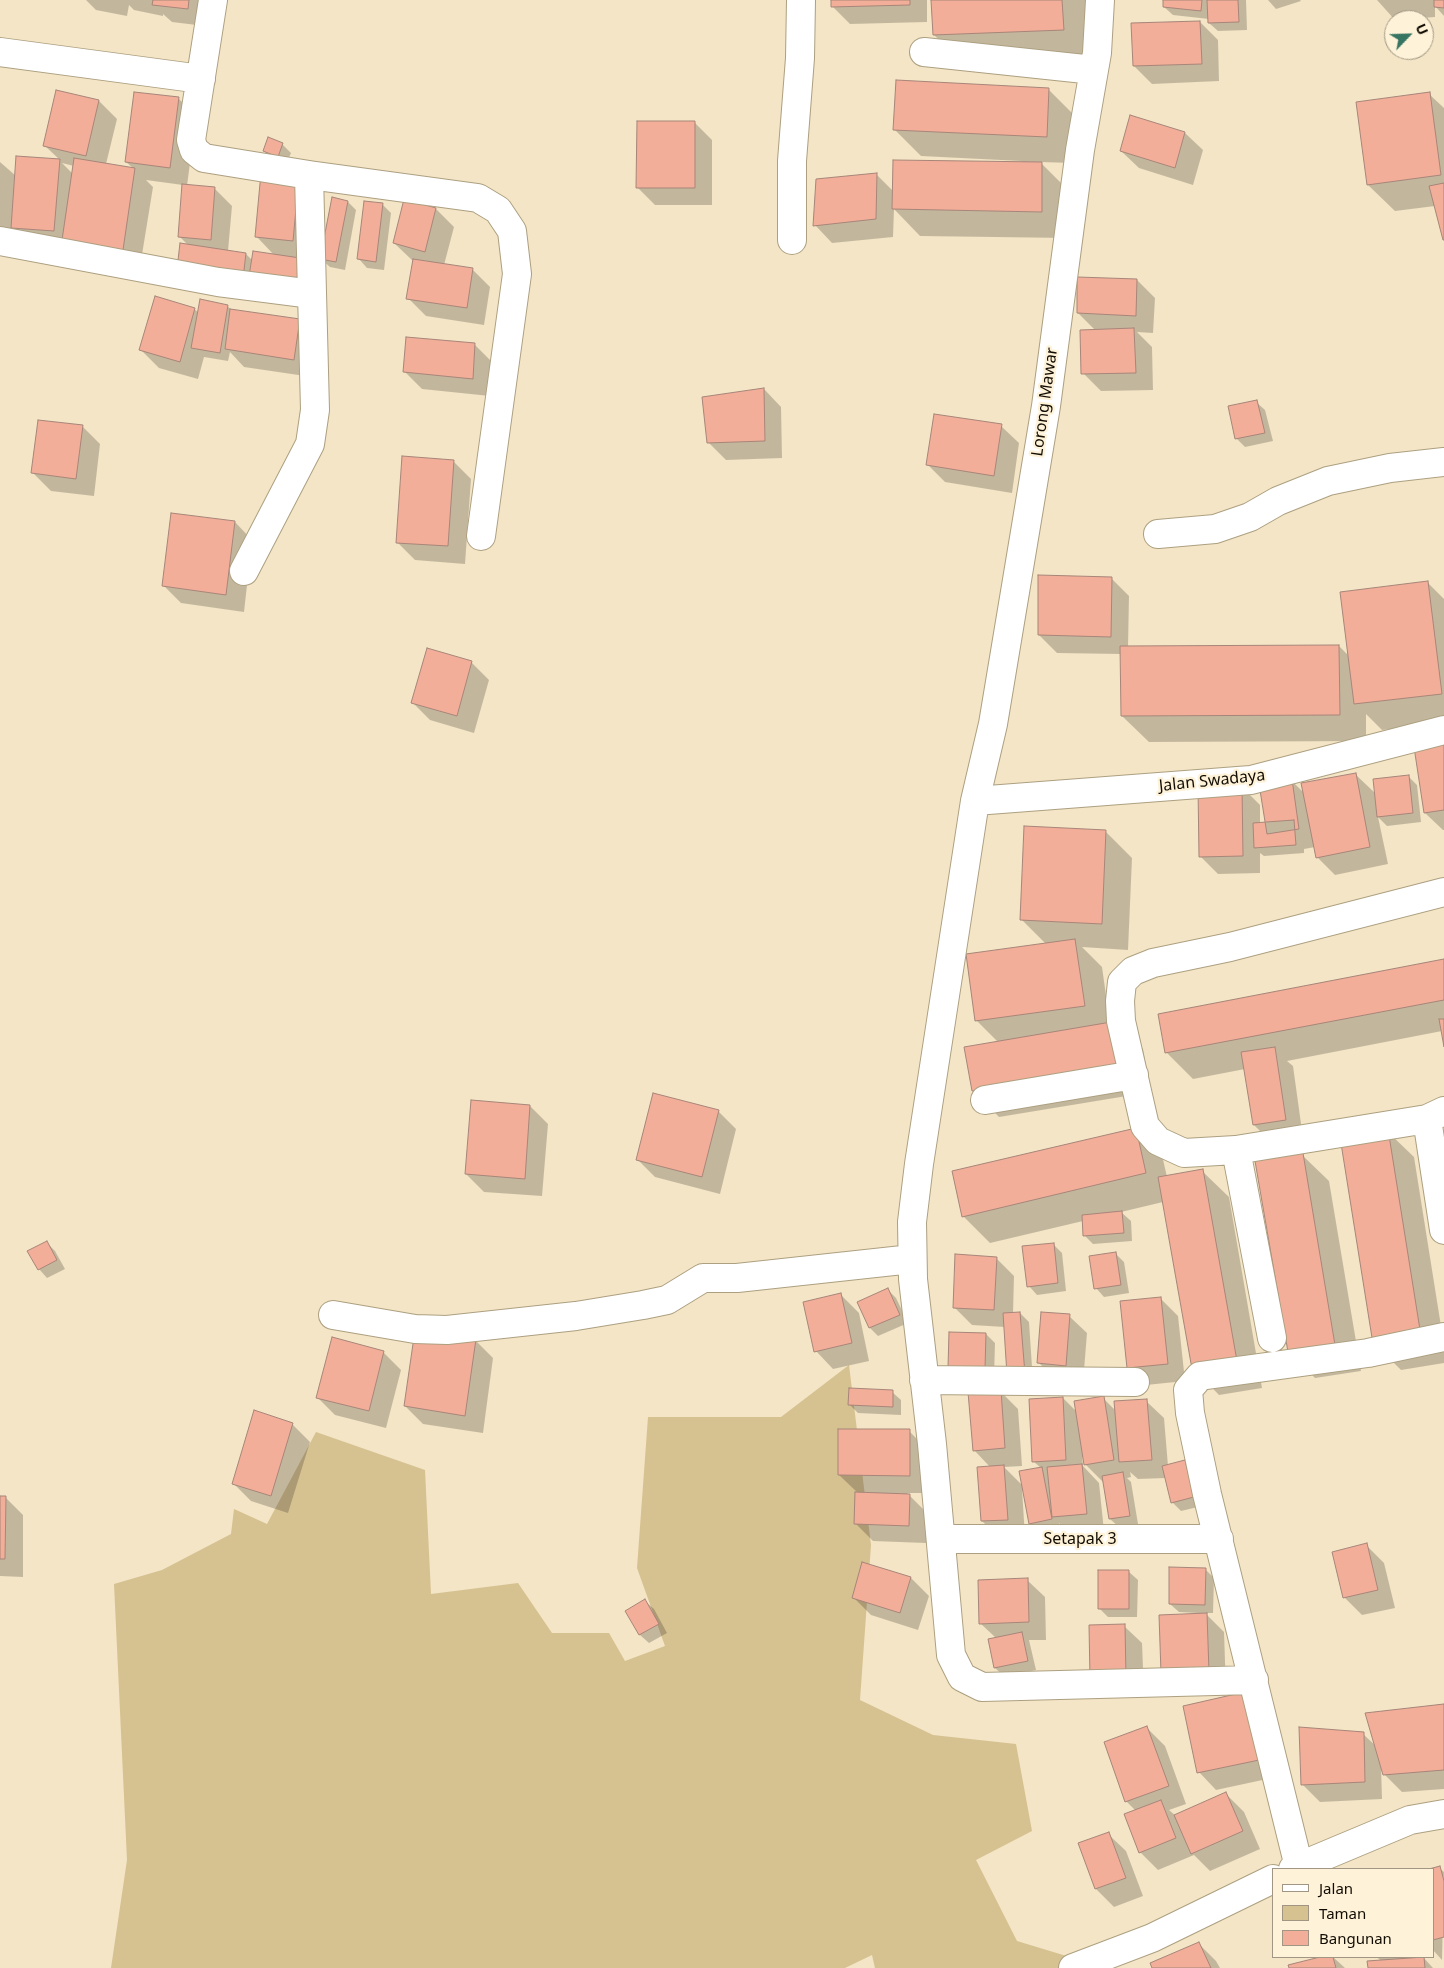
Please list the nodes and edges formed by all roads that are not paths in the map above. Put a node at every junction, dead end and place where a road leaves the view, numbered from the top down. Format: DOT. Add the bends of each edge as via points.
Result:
graph roads {
  1 [pos="213,0"];
  2 [pos="801,0"];
  3 [pos="1100,0"];
  4 [pos="0,52"];
  5 [pos="924,52"];
  6 [pos="1094,70"];
  7 [pos="201,79"];
  8 [pos="309,176"];
  9 [pos="0,240"];
  10 [pos="792,240"];
  11 [pos="312,294"];
  12 [pos="1444,462"];
  13 [pos="1158,534"];
  14 [pos="481,536"];
  15 [pos="244,572"];
  16 [pos="1444,730"];
  17 [pos="975,801"];
  18 [pos="1444,892"];
  19 [pos="1134,1075"];
  20 [pos="985,1100"];
  21 [pos="1435,1115"];
  22 [pos="1236,1150"];
  23 [pos="1444,1230"];
  24 [pos="912,1259"];
  25 [pos="333,1315"];
  26 [pos="1444,1337"];
  27 [pos="1272,1338"];
  28 [pos="924,1380"];
  29 [pos="1135,1382"];
  30 [pos="1219,1538"];
  31 [pos="941,1540"];
  32 [pos="1254,1680"];
  33 [pos="1444,1814"];
  34 [pos="1296,1868"];
  35 [pos="1272,1879"];
  36 [pos="1073,1968"];
  1 -- 7 [label="street"];
  2 -- 10 [label="street" via="792,161"];
  3 -- 6 [label="street, Lorong Mawar"];
  4 -- 7 [label="street"];
  5 -- 6 [label="street"];
  6 -- 17 [label="street, Lorong Mawar" via="1044,416 992,724"];
  7 -- 8 [label="street" via="193,115 191,140 194,150 204,158"];
  8 -- 11 [label="street"];
  8 -- 14 [label="street" via="478,198 498,210 512,231 517,274"];
  9 -- 11 [label="street" via="218,282"];
  11 -- 15 [label="street" via="315,410 310,444"];
  12 -- 13 [label="street" via="1390,468 1328,481 1278,501 1250,517 1215,529"];
  16 -- 17 [label="street, Jalan Swadaya" via="1251,780"];
  17 -- 24 [label="street, Lorong Mawar" via="919,1164 912,1222"];
  18 -- 19 [label="street" via="1230,947 1153,963 1133,971 1122,982 1120,1001 1121,1021"];
  19 -- 20 [label="street"];
  19 -- 22 [label="street" via="1145,1126 1158,1141 1184,1152"];
  21 -- 22 [label="street"];
  21 -- 23 [label="street"];
  22 -- 27 [label="street"];
  24 -- 25 [label="street" via="737,1278 703,1278 667,1300 643,1305 447,1330 415,1329"];
  24 -- 28 [label="street, Lorong Mawar"];
  26 -- 30 [label="street" via="1368,1353 1200,1376 1188,1390 1190,1413"];
  28 -- 29 [label="street"];
  28 -- 31 [label="street, Lorong Mawar"];
  30 -- 31 [label="street, Setapak 3"];
  30 -- 32 [label="street"];
  31 -- 32 [label="street, Lorong Mawar" via="951,1655 962,1677 982,1687"];
  32 -- 34 [label="street"];
  33 -- 34 [label="street" via="1410,1820"];
  35 -- 36 [label="street" via="1152,1938"];
}
